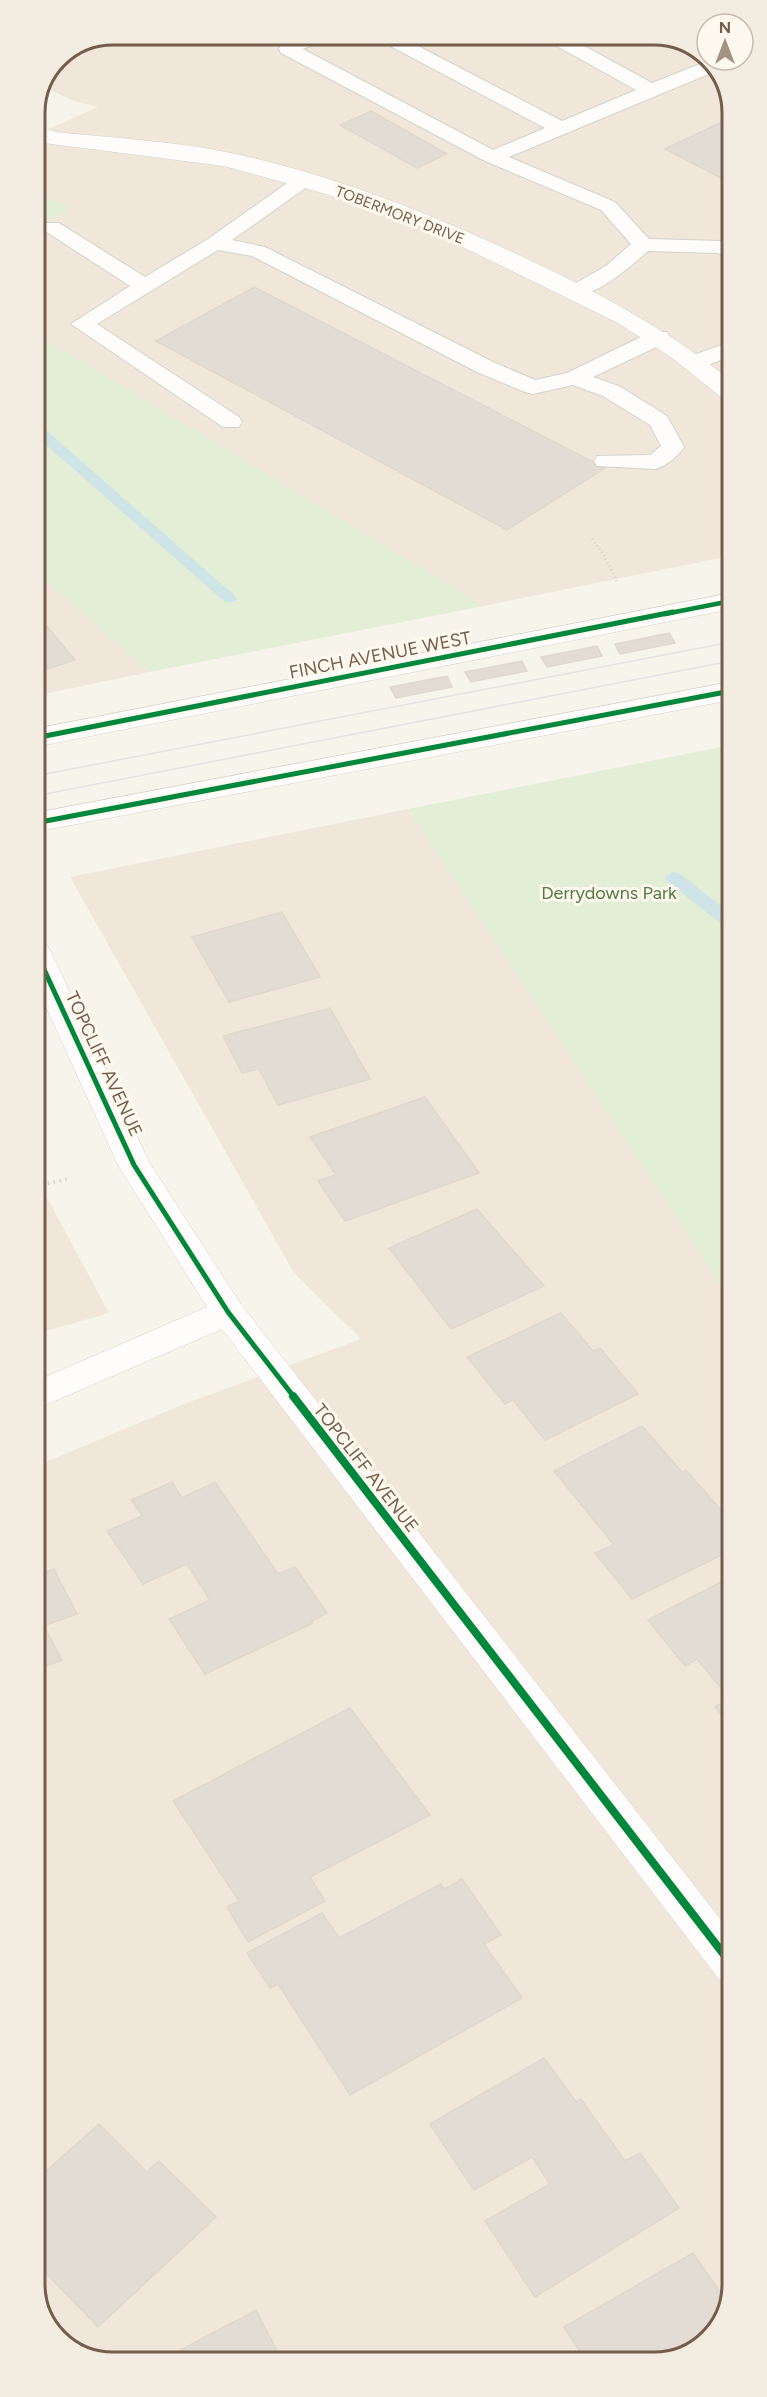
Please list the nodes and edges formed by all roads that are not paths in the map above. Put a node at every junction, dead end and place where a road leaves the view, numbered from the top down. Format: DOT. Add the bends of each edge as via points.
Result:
graph roads {
  1 [pos="298,45"];
  2 [pos="403,45"];
  3 [pos="569,45"];
  4 [pos="695,72"];
  5 [pos="650,90"];
  6 [pos="560,128"];
  7 [pos="45,136"];
  8 [pos="492,157"];
  9 [pos="304,180"];
  10 [pos="52,227"];
  11 [pos="215,243"];
  12 [pos="644,245"];
  13 [pos="722,247"];
  14 [pos="145,286"];
  15 [pos="576,291"];
  16 [pos="659,337"];
  17 [pos="722,351"];
  18 [pos="693,363"];
  19 [pos="574,378"];
  20 [pos="722,386"];
  21 [pos="231,422"];
  22 [pos="605,461"];
  23 [pos="722,603"];
  24 [pos="722,693"];
  25 [pos="45,736"];
  26 [pos="45,821"];
  27 [pos="45,972"];
  28 [pos="228,1312"];
  29 [pos="45,1391"];
  30 [pos="722,1952"];
  1 -- 8 [label="lane" via="288,50"];
  2 -- 6 [label="lane"];
  3 -- 5 [label="lane"];
  4 -- 5 [label="lane"];
  5 -- 6 [label="lane"];
  6 -- 8 [label="lane"];
  7 -- 9 [label="street, TOBERMORY DRIVE" via="225,159"];
  8 -- 12 [label="lane" via="608,206"];
  9 -- 11 [label="lane"];
  9 -- 15 [label="street, TOBERMORY DRIVE" via="430,222"];
  10 -- 14 [label="lane"];
  11 -- 14 [label="lane"];
  11 -- 19 [label="lane" via="258,251 485,367 533,387"];
  12 -- 13 [label="lane"];
  12 -- 15 [label="lane" via="613,270"];
  14 -- 21 [label="lane" via="82,324"];
  15 -- 16 [label="street, TOBERMORY DRIVE"];
  16 -- 18 [label="street, TOBERMORY DRIVE"];
  16 -- 19 [label="lane"];
  17 -- 18 [label="lane"];
  18 -- 20 [label="street, TOBERMORY DRIVE"];
  19 -- 22 [label="lane" via="611,391 659,421 673,447 655,462"];
  23 -- 25 [label="street, FINCH AVENUE WEST"];
  24 -- 26 [label="street"];
  27 -- 28 [label="street, TOPCLIFF AVENUE" via="134,1165"];
  28 -- 29 [label="street"];
  28 -- 30 [label="street, TOPCLIFF AVENUE"];
}
